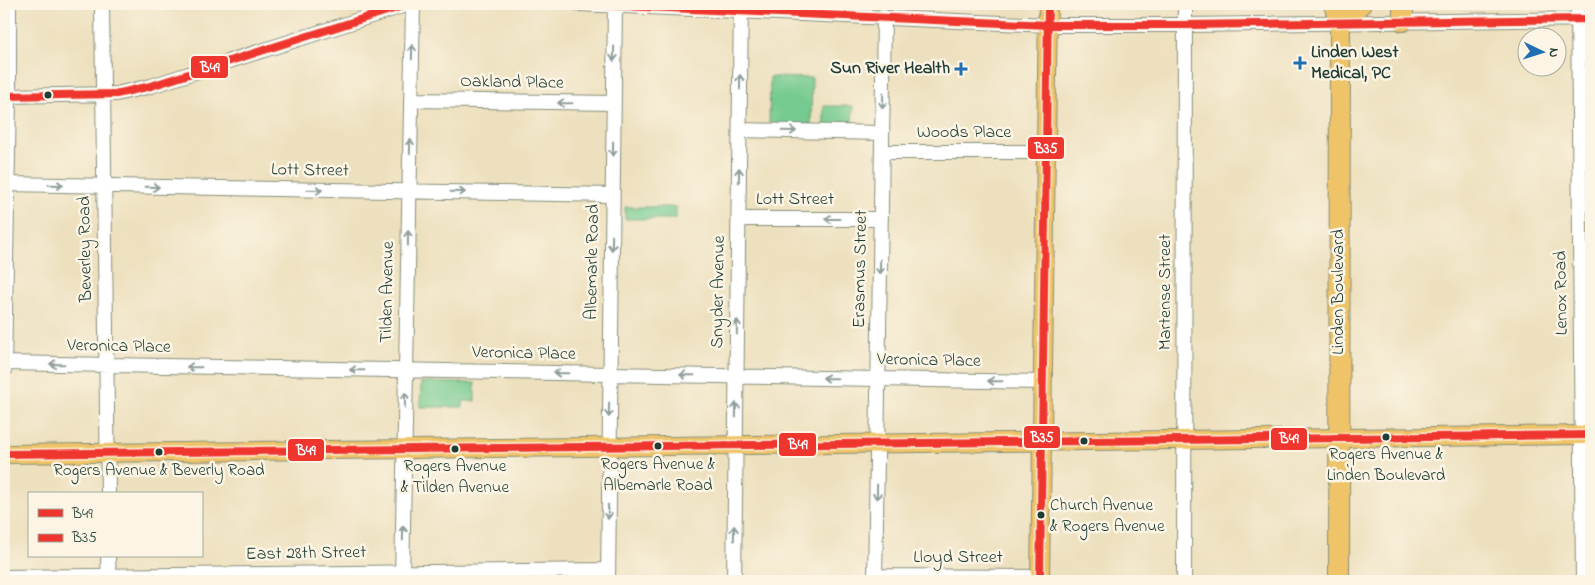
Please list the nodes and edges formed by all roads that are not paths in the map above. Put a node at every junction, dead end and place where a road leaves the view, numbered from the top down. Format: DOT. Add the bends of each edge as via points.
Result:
graph roads {
  1 [pos="9,4"];
  2 [pos="102,4"];
  3 [pos="409,4"];
  4 [pos="413,4"];
  5 [pos="579,4"];
  6 [pos="1048,4"];
  7 [pos="1185,4"];
  8 [pos="1361,4"];
  9 [pos="1578,4"];
  10 [pos="615,5"];
  11 [pos="741,7"];
  12 [pos="1337,13"];
  13 [pos="1403,13"];
  14 [pos="884,17"];
  15 [pos="1585,19"];
  16 [pos="1048,25"];
  17 [pos="1185,25"];
  18 [pos="103,94"];
  19 [pos="6,96"];
  20 [pos="411,100"];
  21 [pos="614,103"];
  22 [pos="740,130"];
  23 [pos="882,133"];
  24 [pos="882,152"];
  25 [pos="1046,152"];
  26 [pos="7,184"];
  27 [pos="104,186"];
  28 [pos="409,191"];
  29 [pos="612,195"];
  30 [pos="5,217"];
  31 [pos="738,219"];
  32 [pos="881,219"];
  33 [pos="4,334"];
  34 [pos="4,363"];
  35 [pos="106,365"];
  36 [pos="4,370"];
  37 [pos="406,370"];
  38 [pos="610,374"];
  39 [pos="736,376"];
  40 [pos="878,378"];
  41 [pos="1043,382"];
  42 [pos="1587,435"];
  43 [pos="1339,438"];
  44 [pos="1184,439"];
  45 [pos="1042,441"];
  46 [pos="878,443"];
  47 [pos="735,445"];
  48 [pos="609,446"];
  49 [pos="404,449"];
  50 [pos="107,453"];
  51 [pos="4,454"];
  52 [pos="108,492"];
  53 [pos="108,558"];
  54 [pos="608,576"];
  55 [pos="4,577"];
  56 [pos="402,577"];
  57 [pos="109,578"];
  58 [pos="875,579"];
  59 [pos="1040,579"];
  60 [pos="734,581"];
  61 [pos="1184,581"];
  62 [pos="1339,581"];
  63 [pos="1583,581"];
  1 -- 19 [label="street"];
  2 -- 18 [label="street, Beverley Road"];
  3 -- 18 [label="street" via="151,86"];
  20 -- 4 [label="street, Tilden Avenue, one-way"];
  5 -- 10 [label="street"];
  6 -- 16 [label="main road"];
  7 -- 17 [label="street, Martense Street"];
  8 -- 12 [label="highway"];
  9 -- 15 [label="street, Lenox Road"];
  10 -- 11 [label="street"];
  10 -- 21 [label="street, Albemarle Road, one-way"];
  11 -- 14 [label="street"];
  22 -- 11 [label="street, Snyder Avenue, one-way"];
  12 -- 13 [label="street"];
  12 -- 17 [label="street"];
  12 -- 43 [label="highway, Linden Boulevard"];
  13 -- 15 [label="street"];
  14 -- 16 [label="street"];
  14 -- 23 [label="street, Erasmus Street, one-way"];
  15 -- 42 [label="street, Lenox Road"];
  16 -- 17 [label="street"];
  16 -- 25 [label="main road"];
  17 -- 44 [label="street, Martense Street"];
  18 -- 19 [label="street"];
  18 -- 27 [label="street, Beverley Road"];
  19 -- 26 [label="street"];
  21 -- 20 [label="street, Oakland Place, one-way"];
  28 -- 20 [label="street, Tilden Avenue, one-way"];
  21 -- 29 [label="street, Albemarle Road, one-way"];
  22 -- 23 [label="street, one-way"];
  31 -- 22 [label="street, Snyder Avenue, one-way"];
  23 -- 24 [label="street, Erasmus Street"];
  24 -- 25 [label="street, Woods Place"];
  24 -- 32 [label="street, Erasmus Street"];
  25 -- 41 [label="main road"];
  26 -- 27 [label="street, Lott Street, one-way"];
  26 -- 30 [label="street"];
  27 -- 28 [label="street, Lott Street, one-way"];
  27 -- 35 [label="street, Beverley Road"];
  28 -- 29 [label="street, Lott Street, one-way"];
  37 -- 28 [label="street, Tilden Avenue, one-way"];
  29 -- 38 [label="street, Albemarle Road, one-way"];
  30 -- 33 [label="street"];
  32 -- 31 [label="street, Lott Street, one-way"];
  39 -- 31 [label="street, Snyder Avenue, one-way"];
  32 -- 40 [label="street, Erasmus Street, one-way"];
  33 -- 34 [label="street"];
  35 -- 34 [label="street, Veronica Place, one-way"];
  34 -- 36 [label="street"];
  37 -- 35 [label="street, Veronica Place, one-way"];
  35 -- 50 [label="street, Beverley Road"];
  38 -- 37 [label="street, Veronica Place, one-way"];
  49 -- 37 [label="street, Tilden Avenue, one-way"];
  39 -- 38 [label="street, Veronica Place, one-way"];
  38 -- 48 [label="street, Albemarle Road, one-way"];
  40 -- 39 [label="street, Veronica Place, one-way"];
  47 -- 39 [label="street, Snyder Avenue, one-way"];
  41 -- 40 [label="street, Veronica Place, one-way"];
  40 -- 46 [label="street, Erasmus Street"];
  41 -- 45 [label="main road"];
  42 -- 43 [label="main road"];
  42 -- 63 [label="street, Lenox Road"];
  43 -- 44 [label="main road"];
  43 -- 62 [label="highway, Linden Boulevard"];
  44 -- 45 [label="main road"];
  44 -- 61 [label="street, Martense Street"];
  45 -- 46 [label="main road"];
  45 -- 59 [label="main road"];
  46 -- 47 [label="main road"];
  46 -- 58 [label="street, Erasmus Street, one-way"];
  47 -- 48 [label="main road"];
  60 -- 47 [label="street, Snyder Avenue, one-way"];
  48 -- 49 [label="main road"];
  48 -- 54 [label="street, Albemarle Road, one-way"];
  49 -- 50 [label="main road"];
  56 -- 49 [label="street, Tilden Avenue, one-way"];
  50 -- 51 [label="main road"];
  50 -- 52 [label="street, Beverley Road"];
  53 -- 57 [label="street"];
  54 -- 56 [label="street, East 28th Street"];
  55 -- 57 [label="street, East 28th Street"];
  56 -- 57 [label="street, East 28th Street"];
  58 -- 59 [label="street, Lloyd Street"];
}
